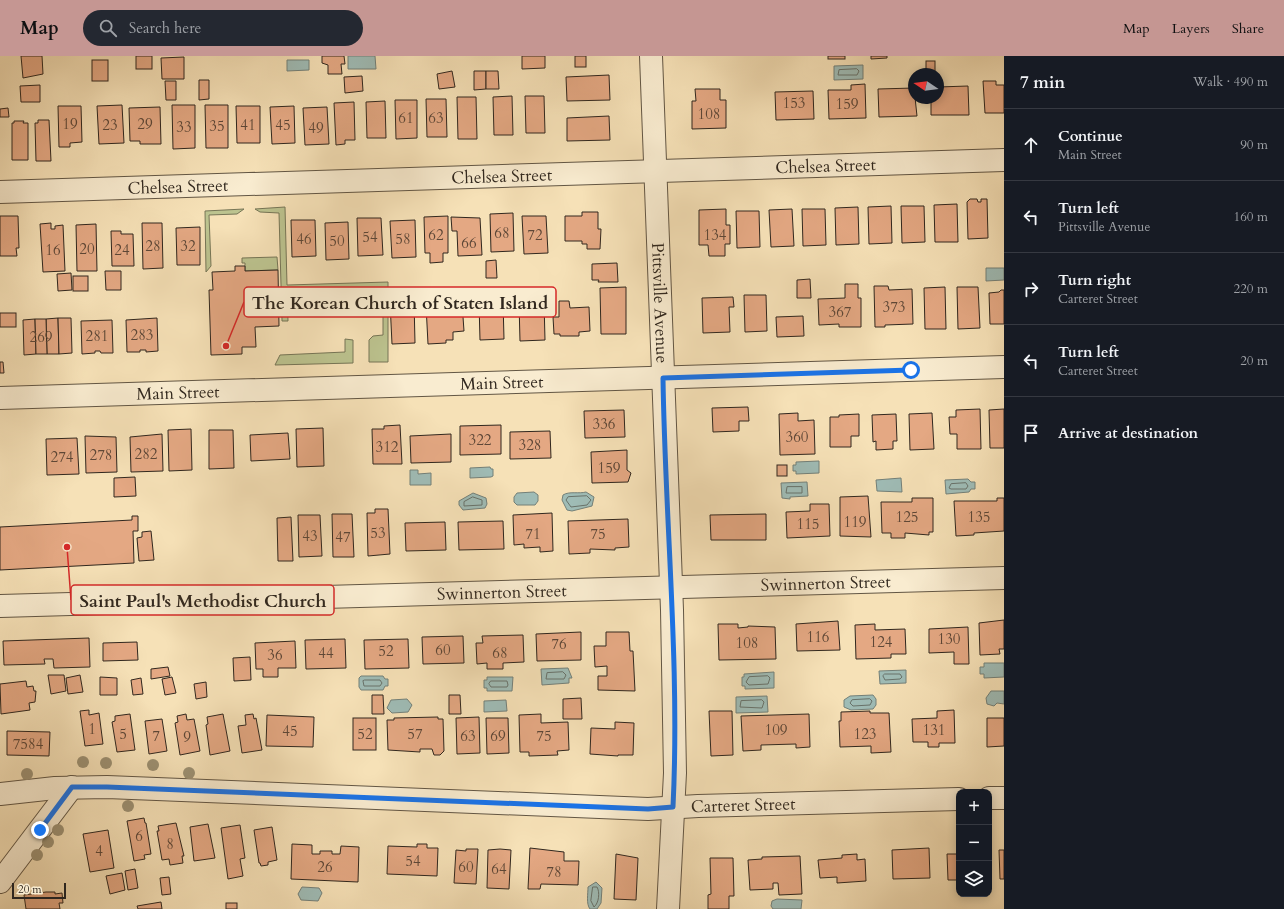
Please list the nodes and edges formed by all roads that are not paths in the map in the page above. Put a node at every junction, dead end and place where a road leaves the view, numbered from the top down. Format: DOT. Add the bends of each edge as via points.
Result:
graph roads {
  1 [pos="651,56"];
  2 [pos="1004,160"];
  3 [pos="655,171"];
  4 [pos="0,192"];
  5 [pos="1004,367"];
  6 [pos="663,378"];
  7 [pos="0,398"];
  8 [pos="1004,578"];
  9 [pos="672,588"];
  10 [pos="0,606"];
  11 [pos="72,787"];
  12 [pos="0,794"];
  13 [pos="992,798"];
  14 [pos="1004,798"];
  15 [pos="956,799"];
  16 [pos="673,807"];
  17 [pos="0,882"];
  18 [pos="668,909"];
  1 -- 3 [label="street, Pittsville Avenue"];
  2 -- 3 [label="street, Chelsea Street"];
  3 -- 4 [label="street, Chelsea Street"];
  3 -- 6 [label="street, Pittsville Avenue"];
  5 -- 6 [label="street, Main Street"];
  6 -- 7 [label="street, Main Street"];
  6 -- 9 [label="street, Pittsville Avenue"];
  8 -- 9 [label="street, Swinnerton Street"];
  9 -- 10 [label="street, Swinnerton Street"];
  9 -- 16 [label="street, Pittsville Avenue" via="675,773"];
  11 -- 12 [label="street, Carteret Street"];
  11 -- 16 [label="street, Carteret Street" via="648,809"];
  11 -- 17 [label="street"];
  13 -- 14 [label="street"];
  15 -- 16 [label="street, Carteret Street"];
  16 -- 18 [label="street, Pittsville Avenue"];
}
